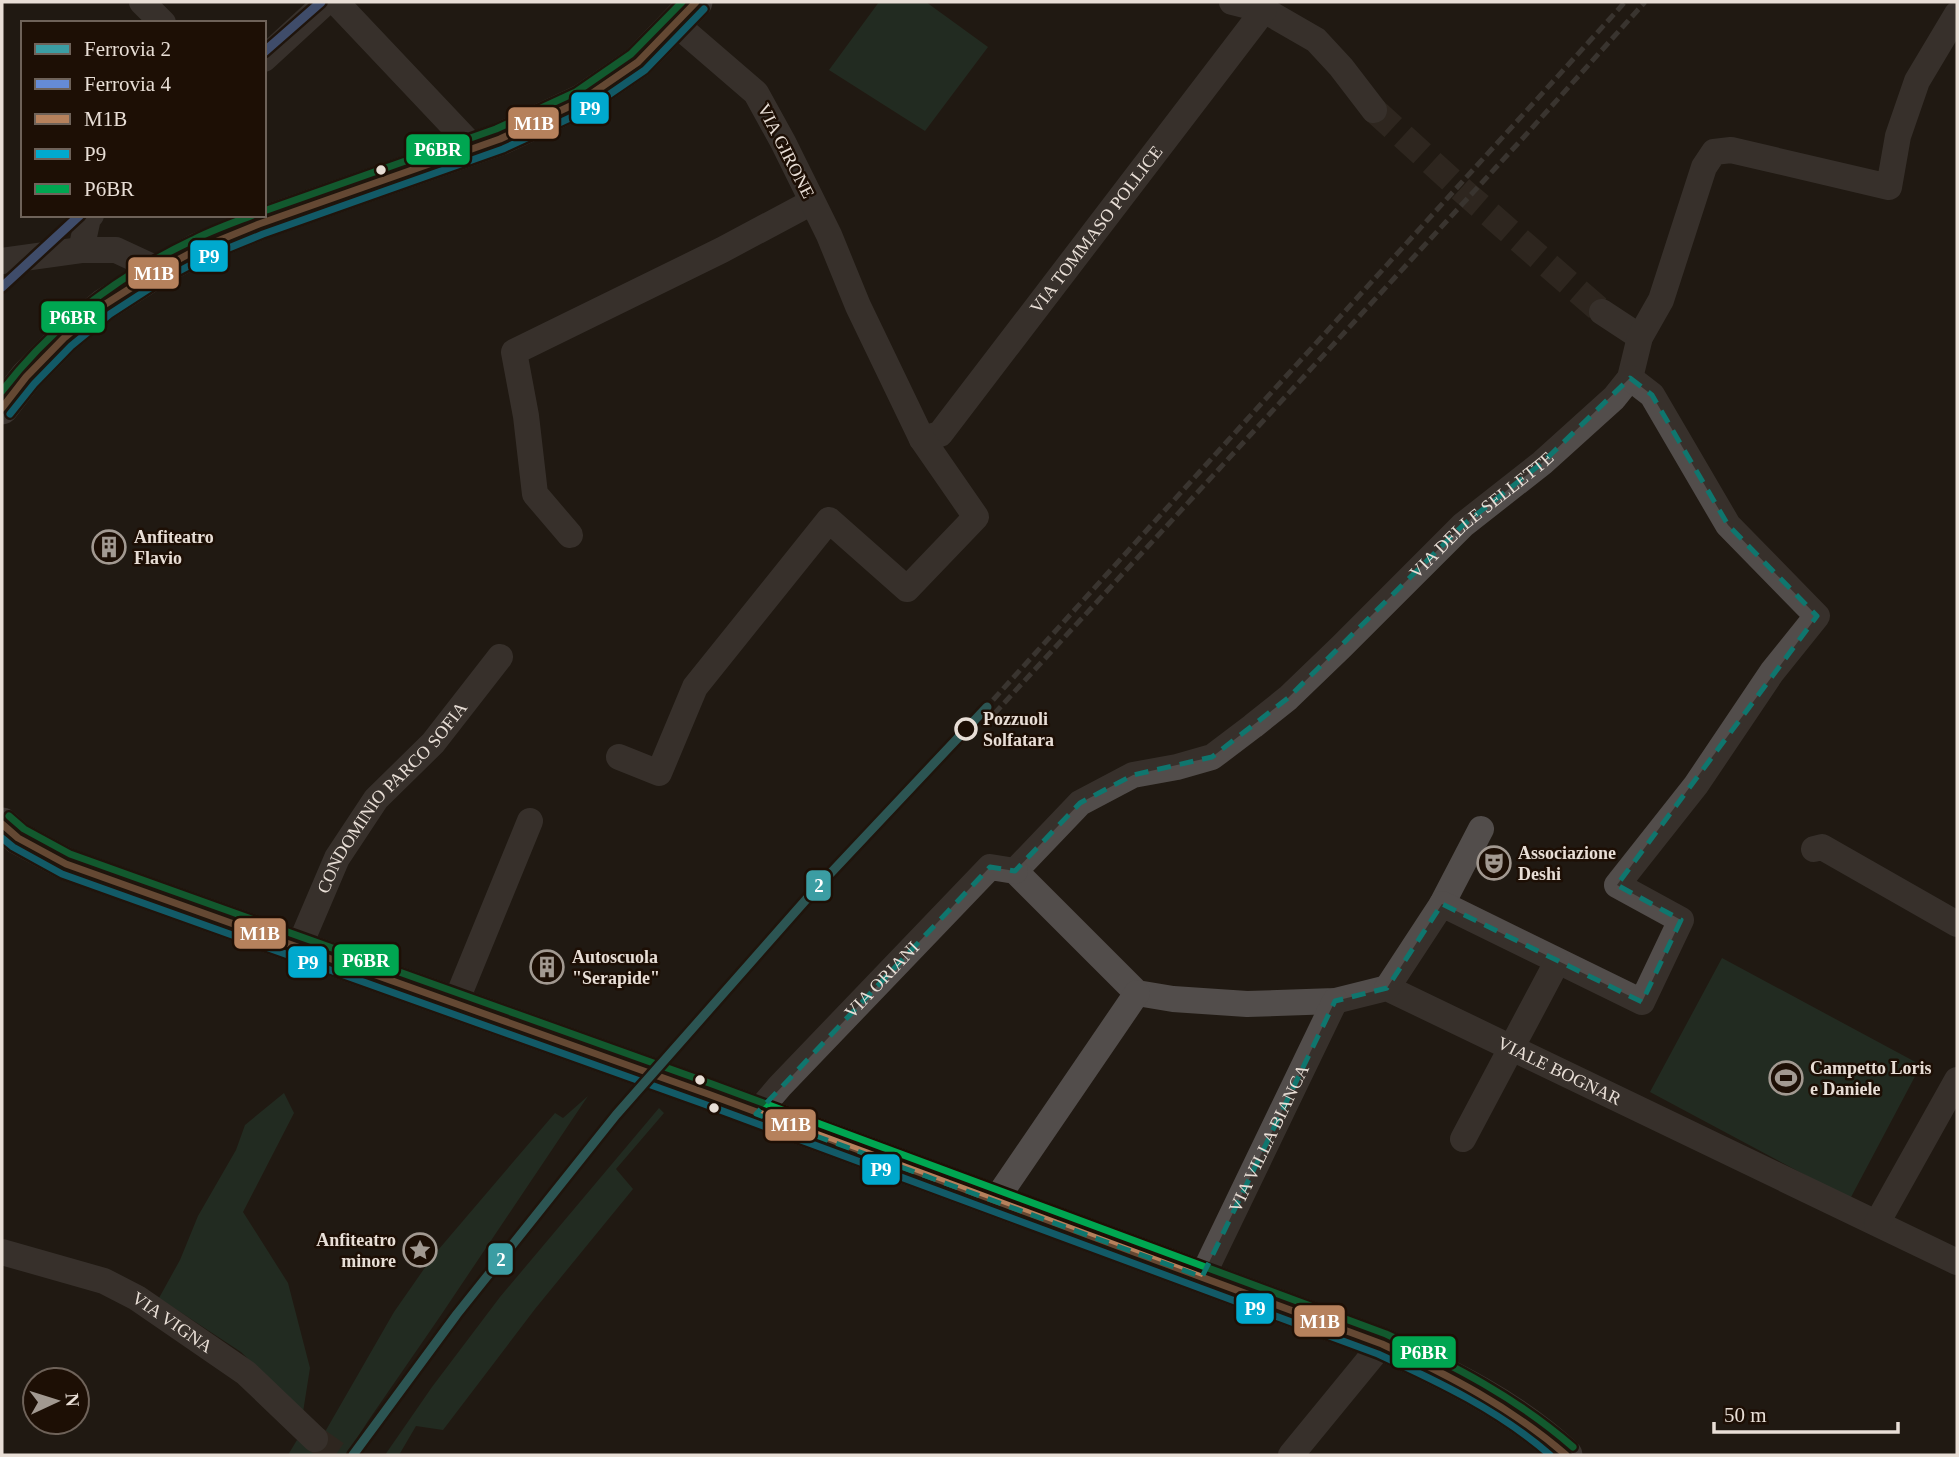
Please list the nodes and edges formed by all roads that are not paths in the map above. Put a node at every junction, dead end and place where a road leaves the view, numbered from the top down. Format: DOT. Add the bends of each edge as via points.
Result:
graph roads {
  1 [pos="142,2"];
  2 [pos="326,2"];
  3 [pos="336,2"];
  4 [pos="1232,2"];
  5 [pos="1264,10"];
  6 [pos="686,13"];
  7 [pos="1957,14"];
  8 [pos="161,21"];
  9 [pos="266,57"];
  10 [pos="1374,110"];
  11 [pos="474,148"];
  12 [pos="812,202"];
  13 [pos="89,217"];
  14 [pos="81,250"];
  15 [pos="2,261"];
  16 [pos="159,270"];
  17 [pos="1602,312"];
  18 [pos="1640,337"];
  19 [pos="1630,378"];
  20 [pos="2,408"];
  21 [pos="922,439"];
  22 [pos="570,535"];
  23 [pos="500,657"];
  24 [pos="619,757"];
  25 [pos="530,821"];
  26 [pos="2,824"];
  27 [pos="1481,829"];
  28 [pos="1814,849"];
  29 [pos="1015,871"];
  30 [pos="1442,904"];
  31 [pos="1957,924"];
  32 [pos="299,947"];
  33 [pos="1557,962"];
  34 [pos="1387,988"];
  35 [pos="1138,993"];
  36 [pos="1335,1001"];
  37 [pos="455,1004"];
  38 [pos="1512,1048"];
  39 [pos="1957,1080"];
  40 [pos="756,1114"];
  41 [pos="1463,1139"];
  42 [pos="995,1201"];
  43 [pos="1877,1223"];
  44 [pos="2,1252"];
  45 [pos="1957,1262"];
  46 [pos="1202,1277"];
  47 [pos="1382,1344"];
  48 [pos="315,1439"];
  49 [pos="1291,1455"];
  50 [pos="1566,1455"];
  1 -- 8 [label="street"];
  2 -- 9 [label="street"];
  3 -- 11 [label="street"];
  4 -- 5 [label="street"];
  5 -- 10 [label="street" via="1316,40"];
  5 -- 21 [label="street, VIA TOMMASO POLLICE" via="940,434"];
  6 -- 11 [label="main road" via="638,62 581,101"];
  6 -- 12 [label="street, VIA GIRONE" via="756,93"];
  7 -- 18 [label="street, VIA DELLE SELLETTE" via="1917,81 1898,136 1889,187 1731,150 1714,152 1704,167 1661,300"];
  11 -- 16 [label="main road" via="259,224"];
  12 -- 21 [label="street, VIA GIRONE"];
  12 -- 22 [label="street" via="514,352 535,494"];
  13 -- 14 [label="street"];
  14 -- 15 [label="street"];
  14 -- 16 [label="street" via="116,250"];
  16 -- 20 [label="main road" via="104,305 64,338"];
  17 -- 18 [label="street"];
  18 -- 19 [label="street, VIA DELLE SELLETTE"];
  19 -- 29 [label="street, VIA DELLE SELLETTE" via="1542,463 1463,525 1288,698 1212,757 1133,775 1080,803"];
  19 -- 33 [label="street" via="1653,395 1728,525 1817,616 1772,672 1696,785 1617,885 1681,920 1642,1002"];
  21 -- 24 [label="street, VIA GIRONE" via="976,517 907,589 829,520 695,687 659,773"];
  23 -- 32 [label="street, CONDOMINIO PARCO SOFIA" via="433,743 376,799 337,858"];
  25 -- 37 [label="street"];
  26 -- 32 [label="main road" via="66,864"];
  27 -- 30 [label="street"];
  28 -- 31 [label="street" via="1822,847"];
  29 -- 35 [label="street"];
  29 -- 40 [label="street, VIA ORIANI" via="990,867"];
  30 -- 33 [label="street"];
  30 -- 34 [label="street"];
  32 -- 37 [label="main road"];
  33 -- 38 [label="street"];
  34 -- 36 [label="street"];
  34 -- 38 [label="street, VIALE BOGNAR"];
  35 -- 36 [label="street" via="1247,1004"];
  35 -- 42 [label="street"];
  36 -- 46 [label="street, VIA VILLA BIANCA"];
  37 -- 40 [label="main road"];
  38 -- 41 [label="street"];
  38 -- 43 [label="street, VIALE BOGNAR"];
  39 -- 43 [label="street"];
  40 -- 42 [label="main road"];
  42 -- 46 [label="main road"];
  43 -- 45 [label="street, VIALE BOGNAR"];
  44 -- 48 [label="street, VIA VIGNA" via="104,1281 137,1298 246,1373"];
  46 -- 47 [label="main road"];
  47 -- 49 [label="street"];
  47 -- 50 [label="main road" via="1479,1393"];
}
